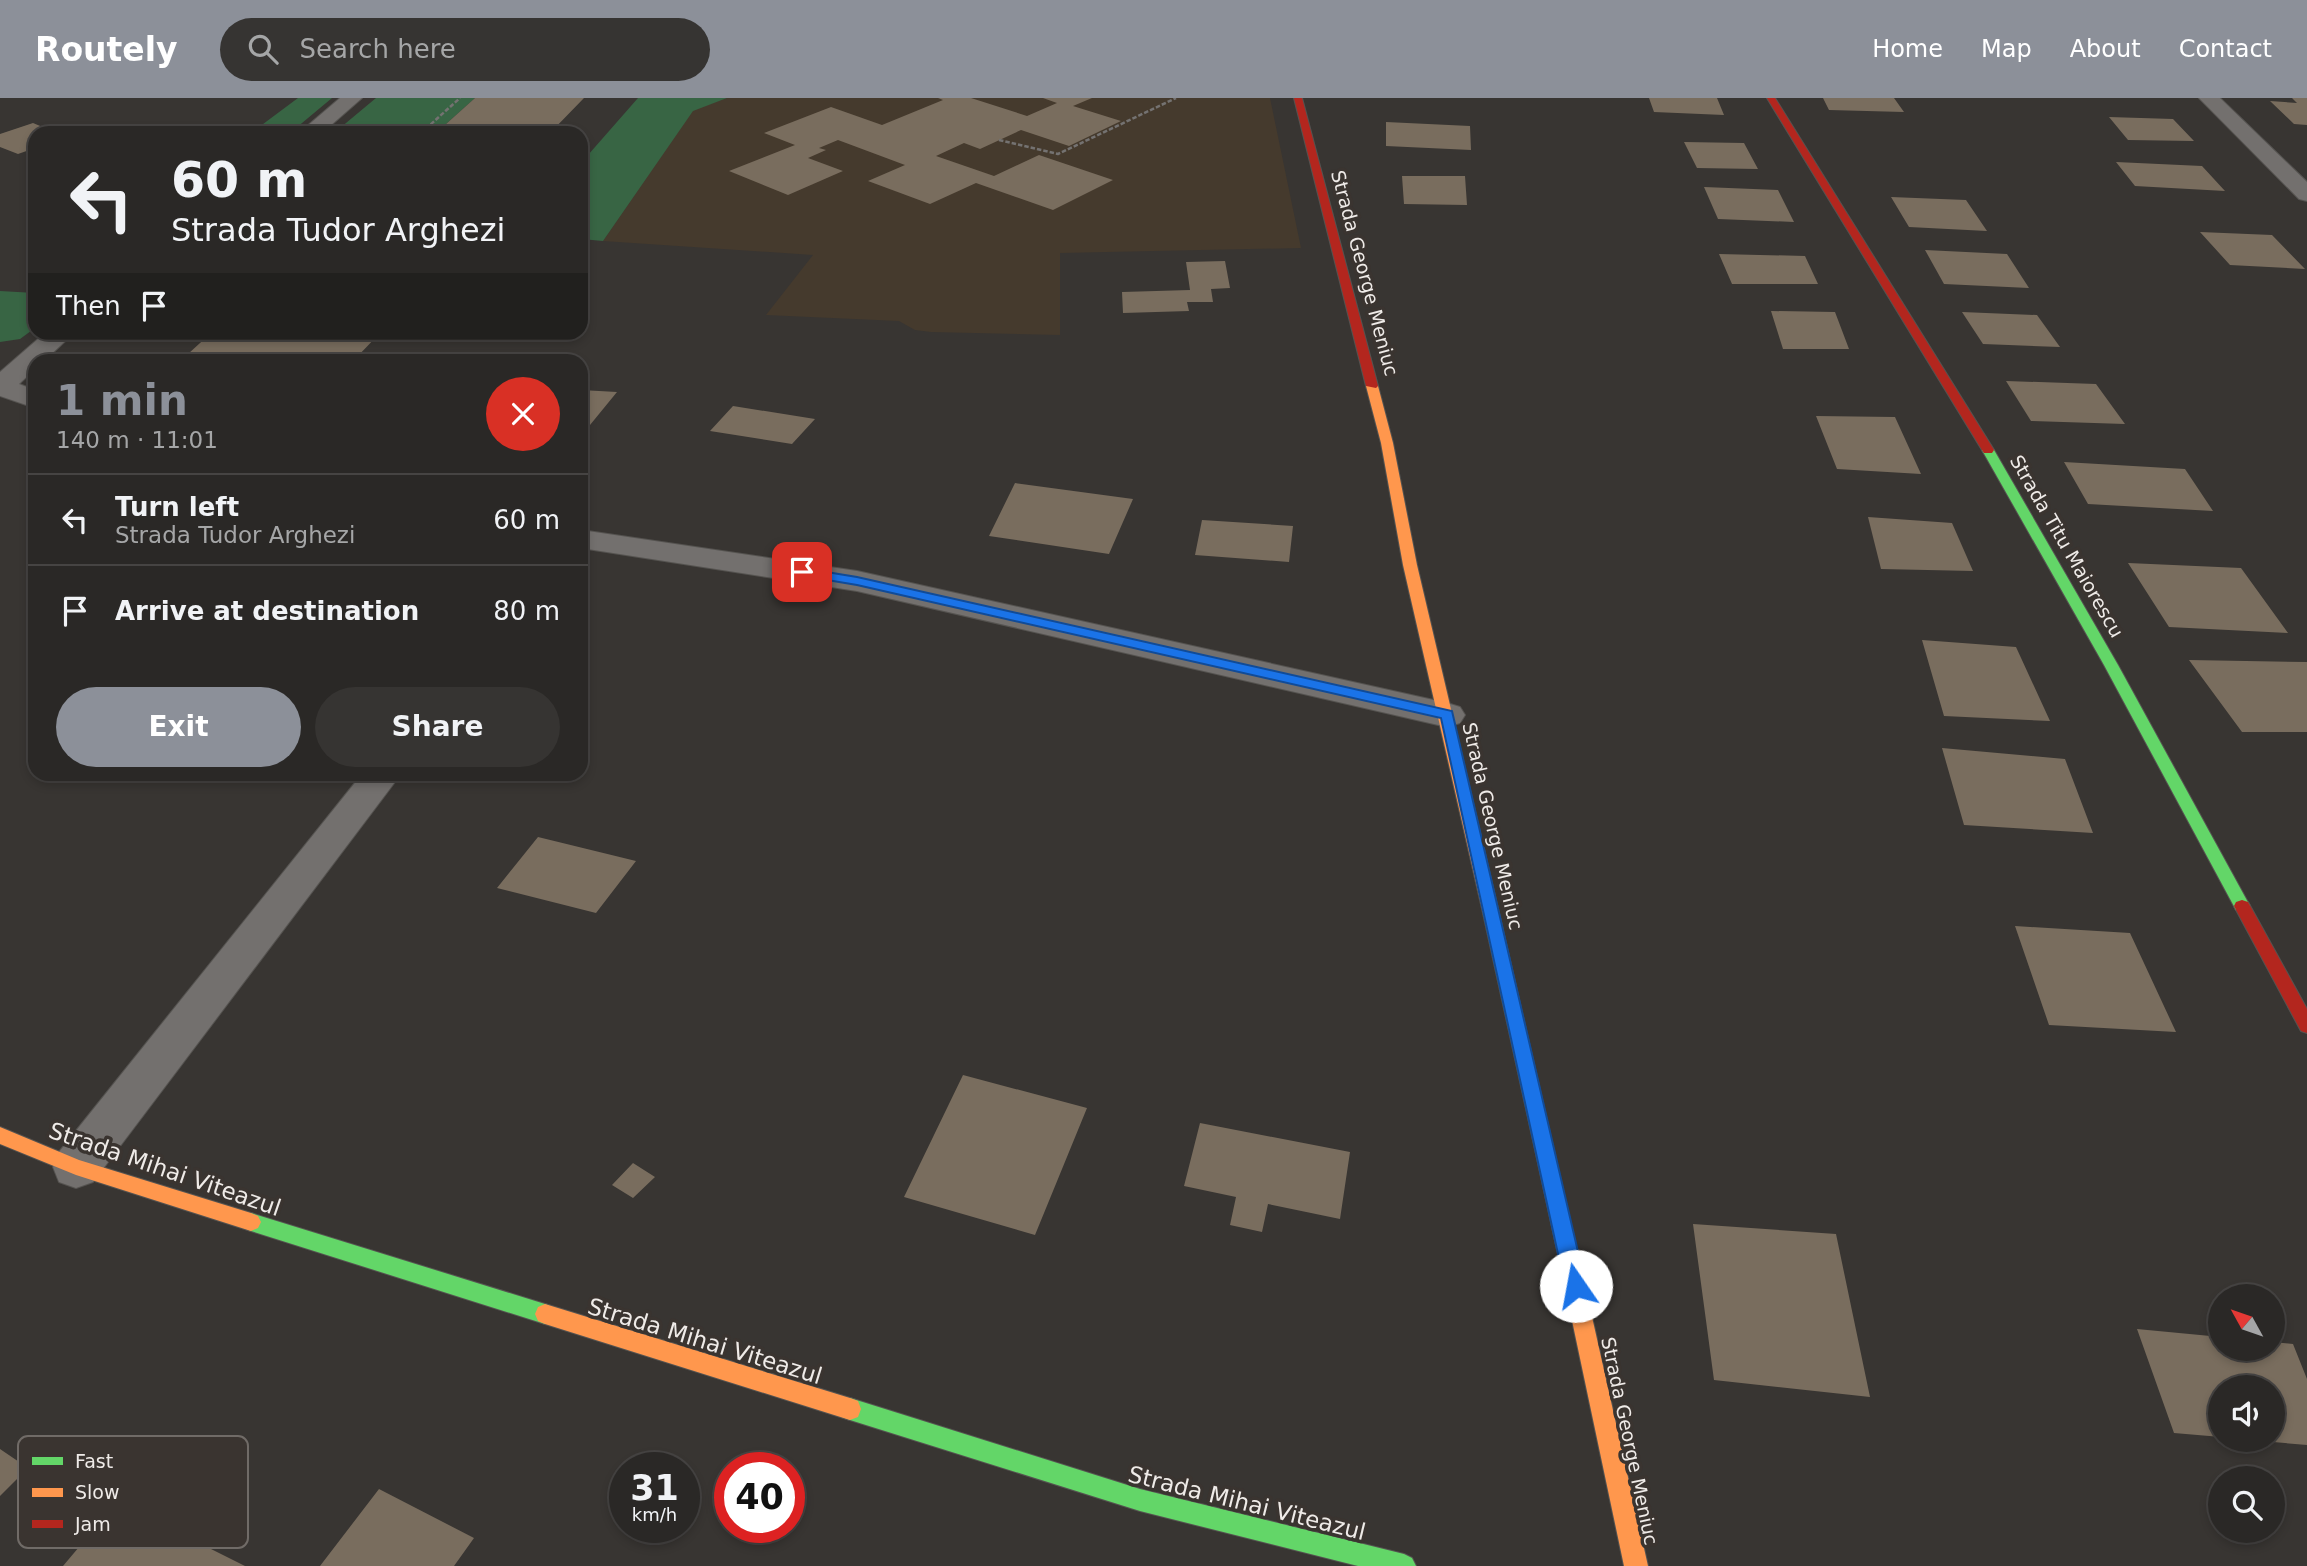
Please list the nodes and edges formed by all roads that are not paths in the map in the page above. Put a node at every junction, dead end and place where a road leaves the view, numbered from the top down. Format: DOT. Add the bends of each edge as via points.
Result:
graph roads {
  1 [pos="352,98"];
  2 [pos="1298,98"];
  3 [pos="1771,98"];
  4 [pos="2209,98"];
  5 [pos="318,126"];
  6 [pos="2307,194"];
  7 [pos="53,340"];
  8 [pos="37,354"];
  9 [pos="28,362"];
  10 [pos="0,386"];
  11 [pos="28,397"];
  12 [pos="588,540"];
  13 [pos="1447,715"];
  14 [pos="377,781"];
  15 [pos="2307,1026"];
  16 [pos="7,1146"];
  17 [pos="76,1167"];
  18 [pos="1404,1566"];
  19 [pos="1636,1566"];
  1 -- 5 [label="street"];
  2 -- 13 [label="street, Strada George Meniuc" via="1387,443 1410,565"];
  3 -- 15 [label="street, Strada Titu Maiorescu" via="1988,450"];
  4 -- 6 [label="street"];
  7 -- 8 [label="street"];
  9 -- 10 [label="street"];
  10 -- 11 [label="street"];
  12 -- 13 [label="street" via="857,581"];
  13 -- 19 [label="street, Strada George Meniuc"];
  14 -- 17 [label="street"];
  16 -- 17 [label="street, Strada Mihai Viteazul"];
  17 -- 18 [label="street, Strada Mihai Viteazul" via="1140,1500"];
}
